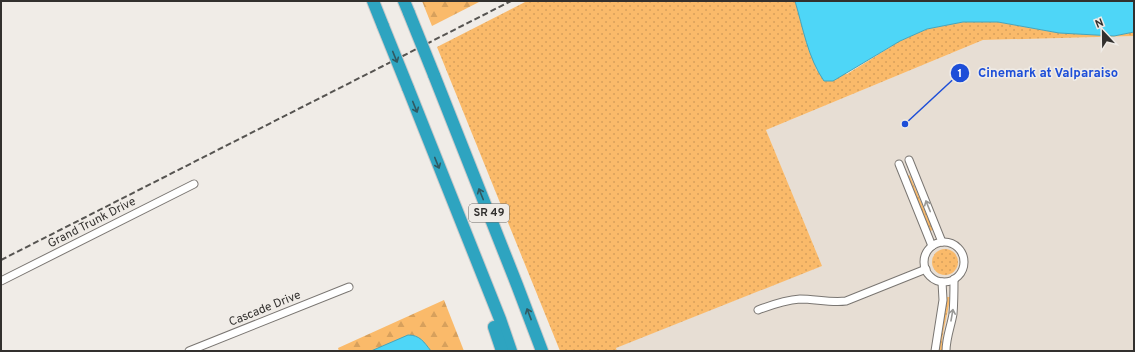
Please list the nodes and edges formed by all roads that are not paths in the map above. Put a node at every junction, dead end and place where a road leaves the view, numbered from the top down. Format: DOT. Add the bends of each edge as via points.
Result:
graph roads {
  1 [pos="373,1"];
  2 [pos="404,1"];
  3 [pos="909,160"];
  4 [pos="899,164"];
  5 [pos="194,184"];
  6 [pos="942,242"];
  7 [pos="932,246"];
  8 [pos="477,262"];
  9 [pos="926,269"];
  10 [pos="954,279"];
  11 [pos="1,281"];
  12 [pos="942,282"];
  13 [pos="349,287"];
  14 [pos="758,310"];
  15 [pos="542,349"];
  16 [pos="189,351"];
  17 [pos="502,351"];
  18 [pos="511,351"];
  19 [pos="935,351"];
  20 [pos="946,351"];
  1 -- 8 [label="highway, SR 49, one-way, bridge"];
  15 -- 2 [label="highway, SR 49, one-way, bridge"];
  6 -- 3 [label="street, one-way"];
  4 -- 7 [label="street"];
  5 -- 11 [label="street, Grand Trunk Drive"];
  6 -- 7 [label="street"];
  6 -- 10 [label="street" via="954,244 962,254 963,268"];
  7 -- 9 [label="street" via="925,255"];
  8 -- 17 [label="highway"];
  8 -- 18 [label="highway, SR 49"];
  9 -- 12 [label="street" via="933,278"];
  9 -- 14 [label="street" via="846,301 796,300"];
  10 -- 12 [label="street"];
  20 -- 10 [label="street, one-way" via="953,314"];
  12 -- 19 [label="street"];
  13 -- 16 [label="street, Cascade Drive"];
}
